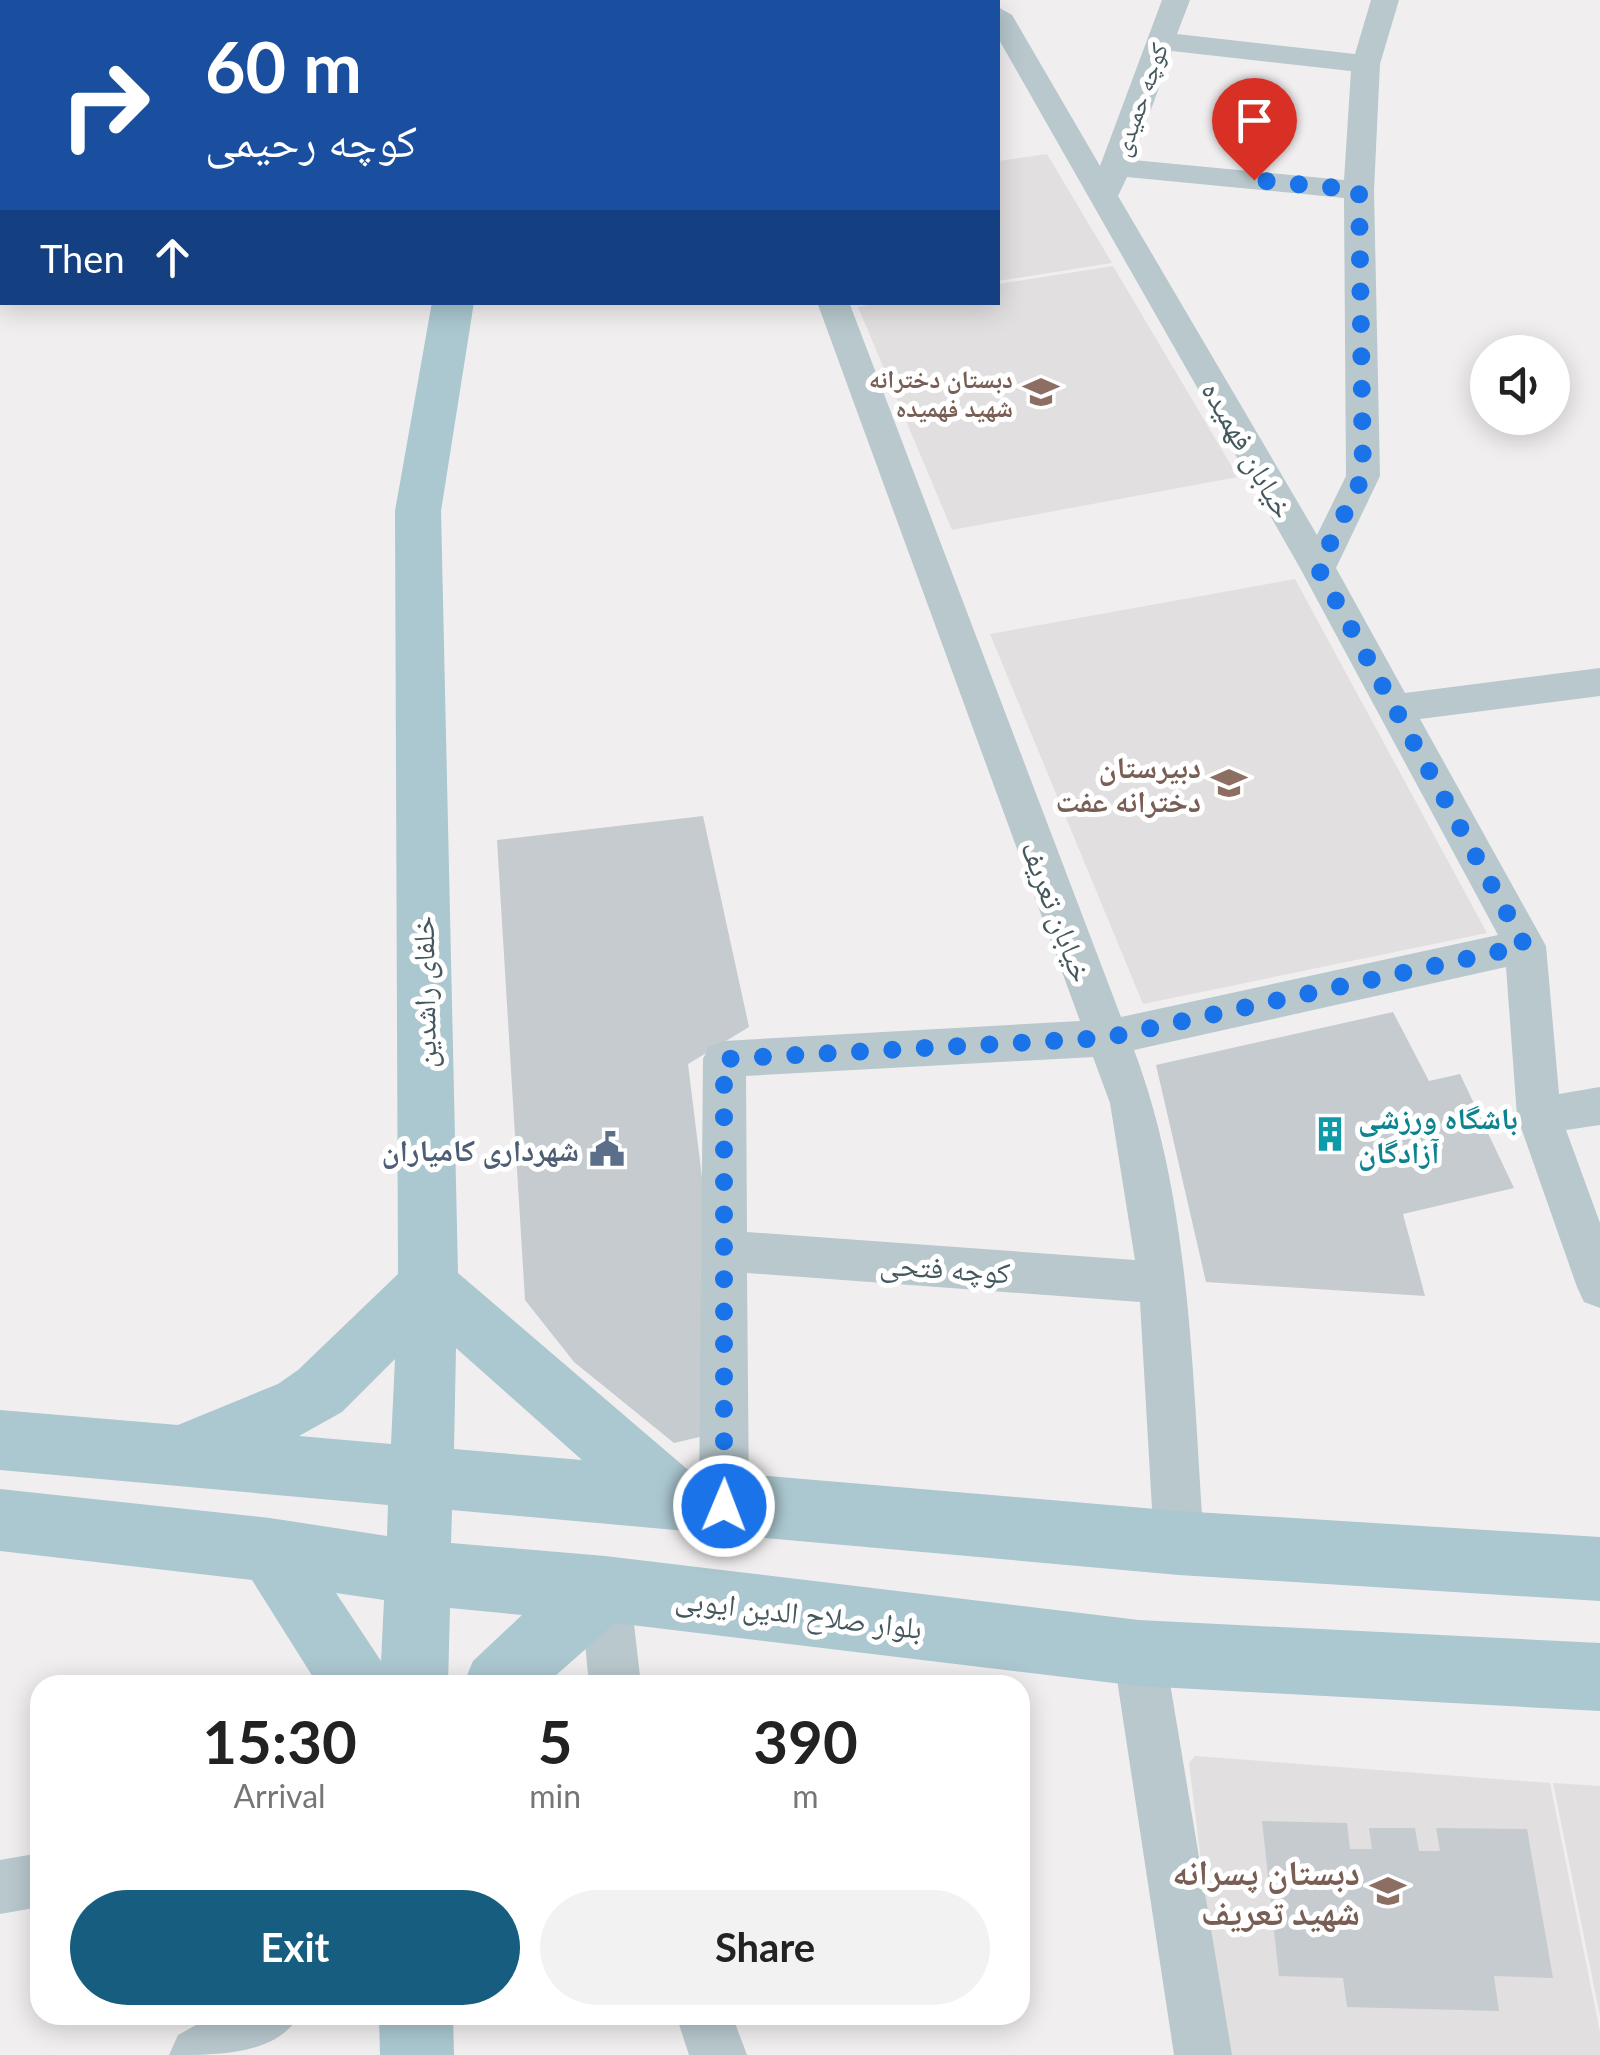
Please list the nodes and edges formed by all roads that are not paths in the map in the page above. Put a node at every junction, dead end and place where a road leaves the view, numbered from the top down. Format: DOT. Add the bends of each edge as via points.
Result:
graph roads {
  1 [pos="1176,0"];
  2 [pos="1385,0"];
  3 [pos="1000,18"];
  4 [pos="1160,41"];
  5 [pos="1366,64"];
  6 [pos="1110,182"];
  7 [pos="1359,190"];
  8 [pos="452,305"];
  9 [pos="834,305"];
  10 [pos="1318,568"];
  11 [pos="1600,682"];
  12 [pos="1395,708"];
  13 [pos="1525,946"];
  14 [pos="1106,1038"];
  15 [pos="1600,1106"];
  16 [pos="1539,1116"];
  17 [pos="727,1251"];
  18 [pos="1162,1282"];
  19 [pos="428,1285"];
  20 [pos="1600,1287"];
  21 [pos="0,1440"];
  22 [pos="176,1457"];
  23 [pos="422,1480"];
  24 [pos="700,1503"];
  25 [pos="0,1520"];
  26 [pos="1179,1543"];
  27 [pos="270,1550"];
  28 [pos="1600,1569"];
  29 [pos="416,1574"];
  30 [pos="606,1589"];
  31 [pos="1139,1653"];
  32 [pos="351,1675"];
  33 [pos="414,1675"];
  34 [pos="507,1675"];
  35 [pos="614,1675"];
  36 [pos="1600,1678"];
  37 [pos="30,1882"];
  38 [pos="0,1887"];
  39 [pos="253,2025"];
  40 [pos="416,2025"];
  41 [pos="708,2025"];
  42 [pos="198,2055"];
  43 [pos="418,2055"];
  44 [pos="718,2055"];
  45 [pos="1203,2055"];
  1 -- 4 [label="street, کوچه حمیدی"];
  2 -- 5 [label="street"];
  3 -- 6 [label="street, خیابان فهمیده"];
  4 -- 5 [label="street"];
  4 -- 6 [label="street, کوچه حمیدی"];
  5 -- 7 [label="street"];
  6 -- 7 [label="street"];
  6 -- 10 [label="street, خیابان فهمیده"];
  7 -- 10 [label="street" via="1363,476"];
  8 -- 19 [label="main road, خلفای راشدین" via="418,511"];
  9 -- 14 [label="street, خیابان تعریف"];
  10 -- 12 [label="street, خیابان فهمیده"];
  11 -- 12 [label="street"];
  12 -- 13 [label="street, خیابان فهمیده"];
  13 -- 14 [label="street"];
  13 -- 16 [label="street, خیابان فهمیده"];
  14 -- 17 [label="street" via="724,1059"];
  14 -- 18 [label="street, خیابان تعریف" via="1132,1103"];
  15 -- 16 [label="street"];
  16 -- 20 [label="street, خیابان فهمیده"];
  17 -- 18 [label="street, کوچه فتحی"];
  17 -- 24 [label="street"];
  18 -- 26 [label="street, خیابان تعریف"];
  19 -- 22 [label="main road" via="300,1405"];
  19 -- 23 [label="main road, خلفای راشدین"];
  19 -- 24 [label="main road"];
  21 -- 22 [label="main road"];
  22 -- 23 [label="main road"];
  23 -- 24 [label="main road"];
  23 -- 29 [label="main road, خلفای راشدین"];
  24 -- 26 [label="main road"];
  25 -- 27 [label="main road, بلوار صلاح الدین ایوبی"];
  26 -- 28 [label="main road"];
  27 -- 29 [label="main road, بلوار صلاح الدین ایوبی"];
  27 -- 32 [label="main road"];
  29 -- 30 [label="main road, بلوار صلاح الدین ایوبی"];
  29 -- 33 [label="main road, خلفای راشدین"];
  30 -- 31 [label="main road, بلوار صلاح الدین ایوبی"];
  30 -- 34 [label="main road"];
  30 -- 35 [label="street"];
  31 -- 36 [label="main road, بلوار صلاح الدین ایوبی"];
  31 -- 45 [label="street"];
  37 -- 38 [label="street"];
  39 -- 42 [label="street"];
  40 -- 43 [label="main road"];
  41 -- 44 [label="street"];
}
